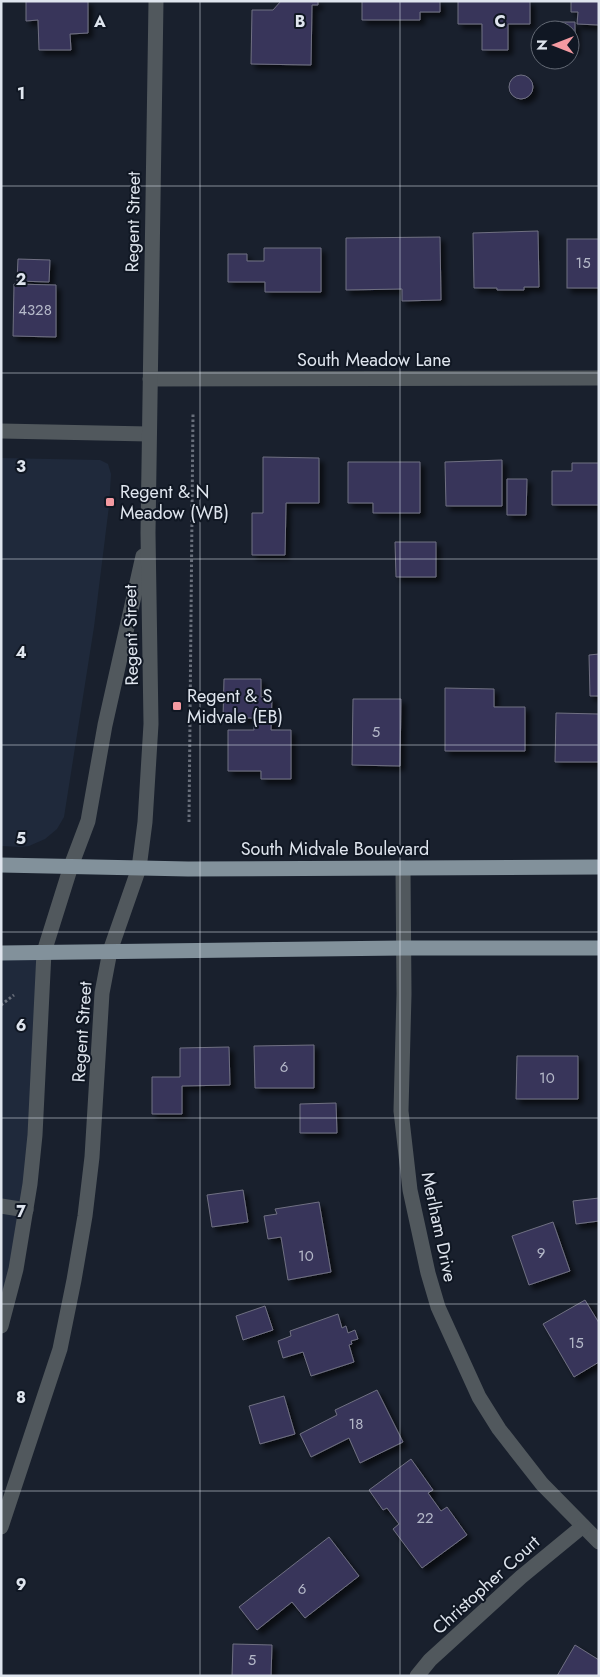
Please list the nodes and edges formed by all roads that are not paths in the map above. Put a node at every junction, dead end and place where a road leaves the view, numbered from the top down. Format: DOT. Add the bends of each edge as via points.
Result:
graph roads {
  1 [pos="156,1"];
  2 [pos="599,378"];
  3 [pos="150,379"];
  4 [pos="1,431"];
  5 [pos="150,434"];
  6 [pos="148,532"];
  7 [pos="1,865"];
  8 [pos="71,866"];
  9 [pos="599,867"];
  10 [pos="139,868"];
  11 [pos="403,868"];
  12 [pos="403,948"];
  13 [pos="599,948"];
  14 [pos="110,951"];
  15 [pos="44,952"];
  16 [pos="1,953"];
  17 [pos="1,1206"];
  18 [pos="26,1210"];
  19 [pos="1,1326"];
  20 [pos="583,1526"];
  21 [pos="1,1527"];
  22 [pos="599,1542"];
  23 [pos="417,1676"];
  1 -- 3 [label="street, Regent Street"];
  2 -- 3 [label="street, South Meadow Lane"];
  3 -- 5 [label="street, Regent Street"];
  4 -- 5 [label="street"];
  5 -- 6 [label="street, Regent Street"];
  6 -- 8 [label="street, Regent Street" via="105,725 88,821"];
  6 -- 10 [label="street, Regent Street" via="151,724"];
  7 -- 8 [label="main road, South Midvale Boulevard"];
  8 -- 10 [label="main road, South Midvale Boulevard"];
  8 -- 15 [label="street, Regent Street"];
  9 -- 11 [label="main road, South Midvale Boulevard"];
  10 -- 11 [label="main road, South Midvale Boulevard"];
  10 -- 14 [label="street, Regent Street"];
  11 -- 12 [label="street, Merlham Drive"];
  12 -- 13 [label="main road"];
  12 -- 14 [label="main road"];
  12 -- 20 [label="street, Merlham Drive" via="401,1111 410,1190 438,1307 478,1397 499,1429 542,1484"];
  14 -- 15 [label="main road"];
  14 -- 21 [label="street, Regent Street" via="102,993 92,1156 74,1280 60,1349"];
  15 -- 16 [label="main road"];
  15 -- 18 [label="street, Regent Street" via="35,1135"];
  17 -- 18 [label="street"];
  18 -- 19 [label="street, Regent Street" via="16,1269"];
  20 -- 22 [label="street, Merlham Drive"];
  20 -- 23 [label="street, Christopher Court" via="521,1577 430,1660"];
}
